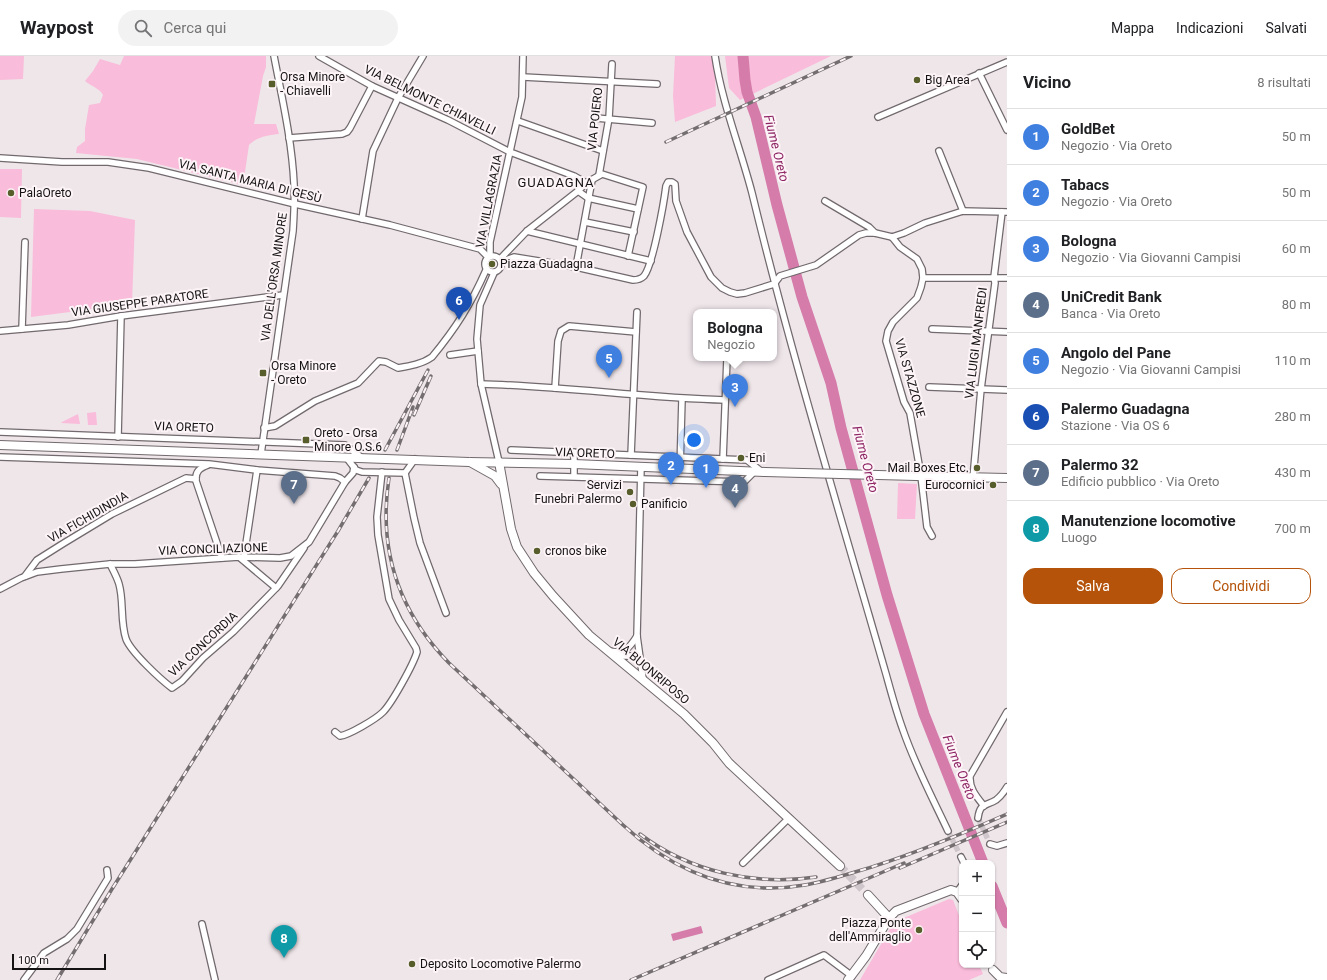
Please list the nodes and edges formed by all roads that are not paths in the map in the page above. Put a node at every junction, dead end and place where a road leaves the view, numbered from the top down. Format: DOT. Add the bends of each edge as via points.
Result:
graph roads {
  1 [pos="274,56"];
  2 [pos="319,56"];
  3 [pos="423,56"];
  4 [pos="523,56"];
  5 [pos="715,56"];
  6 [pos="1007,62"];
  7 [pos="612,64"];
  8 [pos="979,73"];
  9 [pos="523,77"];
  10 [pos="611,81"];
  11 [pos="657,84"];
  12 [pos="372,86"];
  13 [pos="398,98"];
  14 [pos="878,117"];
  15 [pos="596,118"];
  16 [pos="609,118"];
  17 [pos="518,121"];
  18 [pos="652,123"];
  19 [pos="1007,130"];
  20 [pos="289,138"];
  21 [pos="939,150"];
  22 [pos="603,151"];
  23 [pos="510,152"];
  24 [pos="0,158"];
  25 [pos="600,175"];
  26 [pos="589,182"];
  27 [pos="578,192"];
  28 [pos="588,198"];
  29 [pos="825,201"];
  30 [pos="295,204"];
  31 [pos="638,210"];
  32 [pos="963,211"];
  33 [pos="1004,212"];
  34 [pos="362,219"];
  35 [pos="585,222"];
  36 [pos="527,231"];
  37 [pos="634,232"];
  38 [pos="875,233"];
  39 [pos="892,237"];
  40 [pos="25,242"];
  41 [pos="581,244"];
  42 [pos="628,256"];
  43 [pos="489,257"];
  44 [pos="500,261"];
  45 [pos="651,261"];
  46 [pos="576,267"];
  47 [pos="486,270"];
  48 [pos="494,273"];
  49 [pos="923,278"];
  50 [pos="994,278"];
  51 [pos="1007,278"];
  52 [pos="774,284"];
  53 [pos="283,295"];
  54 [pos="637,312"];
  55 [pos="120,316"];
  56 [pos="22,329"];
  57 [pos="932,329"];
  58 [pos="0,331"];
  59 [pos="988,331"];
  60 [pos="636,332"];
  61 [pos="1007,332"];
  62 [pos="478,351"];
  63 [pos="450,355"];
  64 [pos="727,361"];
  65 [pos="481,384"];
  66 [pos="929,387"];
  67 [pos="555,388"];
  68 [pos="981,389"];
  69 [pos="1007,390"];
  70 [pos="634,393"];
  71 [pos="682,398"];
  72 [pos="725,400"];
  73 [pos="264,428"];
  74 [pos="0,432"];
  75 [pos="118,437"];
  76 [pos="263,442"];
  77 [pos="0,445"];
  78 [pos="511,450"];
  79 [pos="574,452"];
  80 [pos="261,454"];
  81 [pos="631,455"];
  82 [pos="0,457"];
  83 [pos="346,457"];
  84 [pos="680,457"];
  85 [pos="362,458"];
  86 [pos="415,459"];
  87 [pos="723,459"];
  88 [pos="469,462"];
  89 [pos="499,462"];
  90 [pos="209,464"];
  91 [pos="574,464"];
  92 [pos="354,467"];
  93 [pos="641,467"];
  94 [pos="680,468"];
  95 [pos="257,470"];
  96 [pos="382,472"];
  97 [pos="761,472"];
  98 [pos="406,473"];
  99 [pos="540,476"];
  100 [pos="574,476"];
  101 [pos="919,476"];
  102 [pos="640,478"];
  103 [pos="973,478"];
  104 [pos="1007,478"];
  105 [pos="196,479"];
  106 [pos="345,482"];
  107 [pos="502,485"];
  108 [pos="932,536"];
  109 [pos="309,542"];
  110 [pos="242,557"];
  111 [pos="222,558"];
  112 [pos="110,564"];
  113 [pos="25,576"];
  114 [pos="276,588"];
  115 [pos="0,589"];
  116 [pos="446,613"];
  117 [pos="637,636"];
  118 [pos="609,651"];
  119 [pos="639,656"];
  120 [pos="643,679"];
  121 [pos="1006,712"];
  122 [pos="335,732"];
  123 [pos="1007,788"];
  124 [pos="984,806"];
  125 [pos="790,818"];
  126 [pos="978,818"];
  127 [pos="948,830"];
  128 [pos="1007,843"];
  129 [pos="990,844"];
  130 [pos="961,857"];
  131 [pos="962,860"];
  132 [pos="743,863"];
  133 [pos="840,866"];
  134 [pos="107,870"];
  135 [pos="959,888"];
  136 [pos="868,895"];
  137 [pos="889,918"];
  138 [pos="202,924"];
  139 [pos="992,968"];
  140 [pos="850,978"];
  141 [pos="1007,978"];
  142 [pos="24,980"];
  143 [pos="215,980"];
  144 [pos="768,980"];
  145 [pos="991,980"];
  1 -- 20 [label="street, VIA DELL'ORSA MINORE"];
  2 -- 12 [label="street, VIA BELMONTE CHIAVELLI"];
  3 -- 13 [label="street"];
  4 -- 9 [label="street, VIA VILLAGRAZIA"];
  5 -- 52 [label="street"];
  6 -- 8 [label="street"];
  7 -- 10 [label="street, VIA POIERO"];
  8 -- 14 [label="street"];
  8 -- 19 [label="street"];
  9 -- 10 [label="street"];
  9 -- 17 [label="street, VIA VILLAGRAZIA"];
  10 -- 11 [label="street"];
  10 -- 16 [label="street, VIA POIERO"];
  12 -- 13 [label="street, VIA BELMONTE CHIAVELLI"];
  12 -- 20 [label="street" via="347,132"];
  13 -- 23 [label="street, VIA BELMONTE CHIAVELLI"];
  13 -- 34 [label="street" via="373,151"];
  15 -- 16 [label="street"];
  16 -- 18 [label="street"];
  16 -- 22 [label="street, VIA POIERO"];
  17 -- 22 [label="street"];
  17 -- 23 [label="street, VIA VILLAGRAZIA"];
  20 -- 30 [label="street, VIA DELL'ORSA MINORE"];
  21 -- 32 [label="street"];
  22 -- 25 [label="street, VIA POIERO"];
  23 -- 26 [label="street, VIA BELMONTE CHIAVELLI"];
  23 -- 43 [label="street, VIA VILLAGRAZIA"];
  24 -- 30 [label="street, VIA SANTA MARIA DI GESÙ" via="108,162 149,168"];
  25 -- 26 [label="street"];
  25 -- 31 [label="street" via="643,187"];
  26 -- 27 [label="street"];
  26 -- 28 [label="street"];
  27 -- 28 [label="street"];
  27 -- 36 [label="street"];
  28 -- 31 [label="street"];
  28 -- 35 [label="street"];
  29 -- 38 [label="street"];
  30 -- 34 [label="street, VIA SANTA MARIA DI GESÙ"];
  30 -- 53 [label="street, VIA DELL'ORSA MINORE"];
  31 -- 37 [label="street"];
  32 -- 33 [label="street"];
  32 -- 39 [label="street"];
  33 -- 50 [label="street, VIA LUIGI MANFREDI"];
  34 -- 43 [label="street, VIA SANTA MARIA DI GESÙ" via="480,248"];
  35 -- 37 [label="street"];
  35 -- 41 [label="street"];
  36 -- 41 [label="street"];
  36 -- 44 [label="street"];
  37 -- 42 [label="street"];
  38 -- 39 [label="street"];
  38 -- 52 [label="street" via="859,235 816,265 780,276"];
  39 -- 49 [label="street" via="900,247 918,259"];
  40 -- 56 [label="street"];
  41 -- 42 [label="street"];
  41 -- 46 [label="street"];
  42 -- 45 [label="street"];
  43 -- 44 [label="street" via="495,256"];
  43 -- 47 [label="street" via="484,262"];
  44 -- 46 [label="street" via="514,257"];
  44 -- 48 [label="street" via="501,268"];
  45 -- 46 [label="street" via="640,280"];
  45 -- 52 [label="street" via="666,186 668,182 672,182 675,184 676,202 686,232 717,284 737,294"];
  47 -- 48 [label="street"];
  47 -- 73 [label="street" via="457,326 428,360 398,368 379,361 358,383 315,401 275,426"];
  48 -- 62 [label="street" via="480,305 476,339"];
  49 -- 50 [label="street"];
  49 -- 101 [label="street, VIA STAZZONE" via="917,298 893,322 886,341 904,402 910,413"];
  50 -- 51 [label="street"];
  50 -- 59 [label="street, VIA LUIGI MANFREDI"];
  52 -- 127 [label="street" via="903,730"];
  53 -- 55 [label="street, VIA GIUSEPPE PARATORE"];
  53 -- 73 [label="street, VIA DELL'ORSA MINORE"];
  54 -- 60 [label="street"];
  55 -- 56 [label="street, VIA GIUSEPPE PARATORE" via="68,325"];
  55 -- 75 [label="street"];
  56 -- 58 [label="street, VIA GIUSEPPE PARATORE"];
  57 -- 59 [label="street"];
  59 -- 61 [label="street"];
  59 -- 68 [label="street, VIA LUIGI MANFREDI"];
  60 -- 67 [label="street" via="568,326 561,331 558,341"];
  60 -- 70 [label="street"];
  62 -- 63 [label="street"];
  62 -- 65 [label="street"];
  64 -- 72 [label="street"];
  65 -- 67 [label="street"];
  65 -- 89 [label="street"];
  66 -- 68 [label="street"];
  67 -- 70 [label="street"];
  68 -- 69 [label="street"];
  68 -- 103 [label="street, VIA LUIGI MANFREDI"];
  70 -- 71 [label="street"];
  70 -- 81 [label="street"];
  71 -- 72 [label="street"];
  71 -- 84 [label="street"];
  72 -- 87 [label="street"];
  73 -- 76 [label="street, VIA DELL'ORSA MINORE"];
  74 -- 75 [label="street, VIA ORETO"];
  75 -- 76 [label="street, VIA ORETO"];
  76 -- 80 [label="street, VIA DELL'ORSA MINORE"];
  76 -- 85 [label="street, VIA ORETO" via="344,445"];
  77 -- 80 [label="street, VIA ORETO"];
  78 -- 79 [label="street, VIA ORETO"];
  79 -- 81 [label="street, VIA ORETO"];
  79 -- 91 [label="street"];
  80 -- 83 [label="street, VIA ORETO"];
  81 -- 84 [label="street, VIA ORETO"];
  82 -- 90 [label="street"];
  83 -- 85 [label="street, VIA ORETO"];
  83 -- 92 [label="street"];
  84 -- 87 [label="street, VIA ORETO"];
  84 -- 94 [label="street"];
  85 -- 86 [label="street, VIA ORETO"];
  86 -- 88 [label="street, VIA ORETO"];
  86 -- 98 [label="street"];
  87 -- 97 [label="street, VIA ORETO" via="747,460"];
  88 -- 89 [label="street, VIA ORETO"];
  88 -- 107 [label="street" via="495,476"];
  89 -- 91 [label="street, VIA ORETO"];
  89 -- 107 [label="street, VIA BUONRIPOSO"];
  90 -- 95 [label="street"];
  90 -- 105 [label="street" via="201,468"];
  91 -- 93 [label="street, VIA ORETO"];
  91 -- 100 [label="street"];
  92 -- 96 [label="street" via="362,472"];
  92 -- 106 [label="street, VIA CONCILIAZIONE" via="353,473"];
  93 -- 94 [label="street, VIA ORETO"];
  93 -- 102 [label="street"];
  94 -- 97 [label="street, VIA ORETO"];
  95 -- 106 [label="street" via="335,476"];
  95 -- 110 [label="street"];
  96 -- 98 [label="street"];
  96 -- 122 [label="street" via="377,517 388,599 417,652 404,679 383,712 349,733 340,736"];
  97 -- 101 [label="street, VIA ORETO, bridge"];
  97 -- 102 [label="street, VIA ORETO" via="744,482"];
  98 -- 116 [label="street" via="420,543"];
  99 -- 100 [label="street, VIA ORETO"];
  100 -- 102 [label="street, VIA ORETO"];
  101 -- 103 [label="street, VIA ORETO"];
  101 -- 108 [label="street, VIA STAZZONE" via="927,527"];
  102 -- 117 [label="street"];
  103 -- 104 [label="street, VIA ORETO"];
  105 -- 111 [label="street"];
  105 -- 113 [label="street, VIA FICHIDINDIA" via="186,478 112,514 37,560"];
  106 -- 109 [label="street, VIA CONCILIAZIONE"];
  107 -- 118 [label="street, VIA BUONRIPOSO" via="511,529 525,560 553,596 589,635"];
  109 -- 110 [label="street, VIA CONCILIAZIONE" via="292,556"];
  109 -- 114 [label="street, VIA CONCORDIA"];
  110 -- 111 [label="street, VIA CONCILIAZIONE"];
  110 -- 114 [label="street"];
  111 -- 112 [label="street, VIA CONCILIAZIONE"];
  112 -- 113 [label="street, VIA CONCILIAZIONE" via="37,572"];
  112 -- 114 [label="street, VIA CONCORDIA" via="119,584 126,639 141,659 172,688"];
  113 -- 115 [label="street, VIA FICHIDINDIA"];
  117 -- 118 [label="street" via="621,652"];
  117 -- 119 [label="street"];
  118 -- 119 [label="street" via="623,656"];
  118 -- 120 [label="street, VIA BUONRIPOSO"];
  119 -- 120 [label="street"];
  120 -- 125 [label="street, VIA BUONRIPOSO" via="684,714 713,742 729,763"];
  121 -- 124 [label="street" via="970,776 971,789"];
  123 -- 124 [label="street" via="996,800"];
  124 -- 126 [label="street"];
  125 -- 132 [label="street"];
  125 -- 133 [label="street, VIA BUONRIPOSO"];
  128 -- 129 [label="street" via="997,846"];
  130 -- 131 [label="street"];
  134 -- 142 [label="street" via="108,878 77,929 67,939 44,953"];
  135 -- 137 [label="street" via="899,910"];
  136 -- 137 [label="street"];
  137 -- 140 [label="street"];
  138 -- 143 [label="street"];
  139 -- 141 [label="street" via="1000,977"];
  139 -- 145 [label="street"];
  140 -- 144 [label="street" via="824,956"];
}
